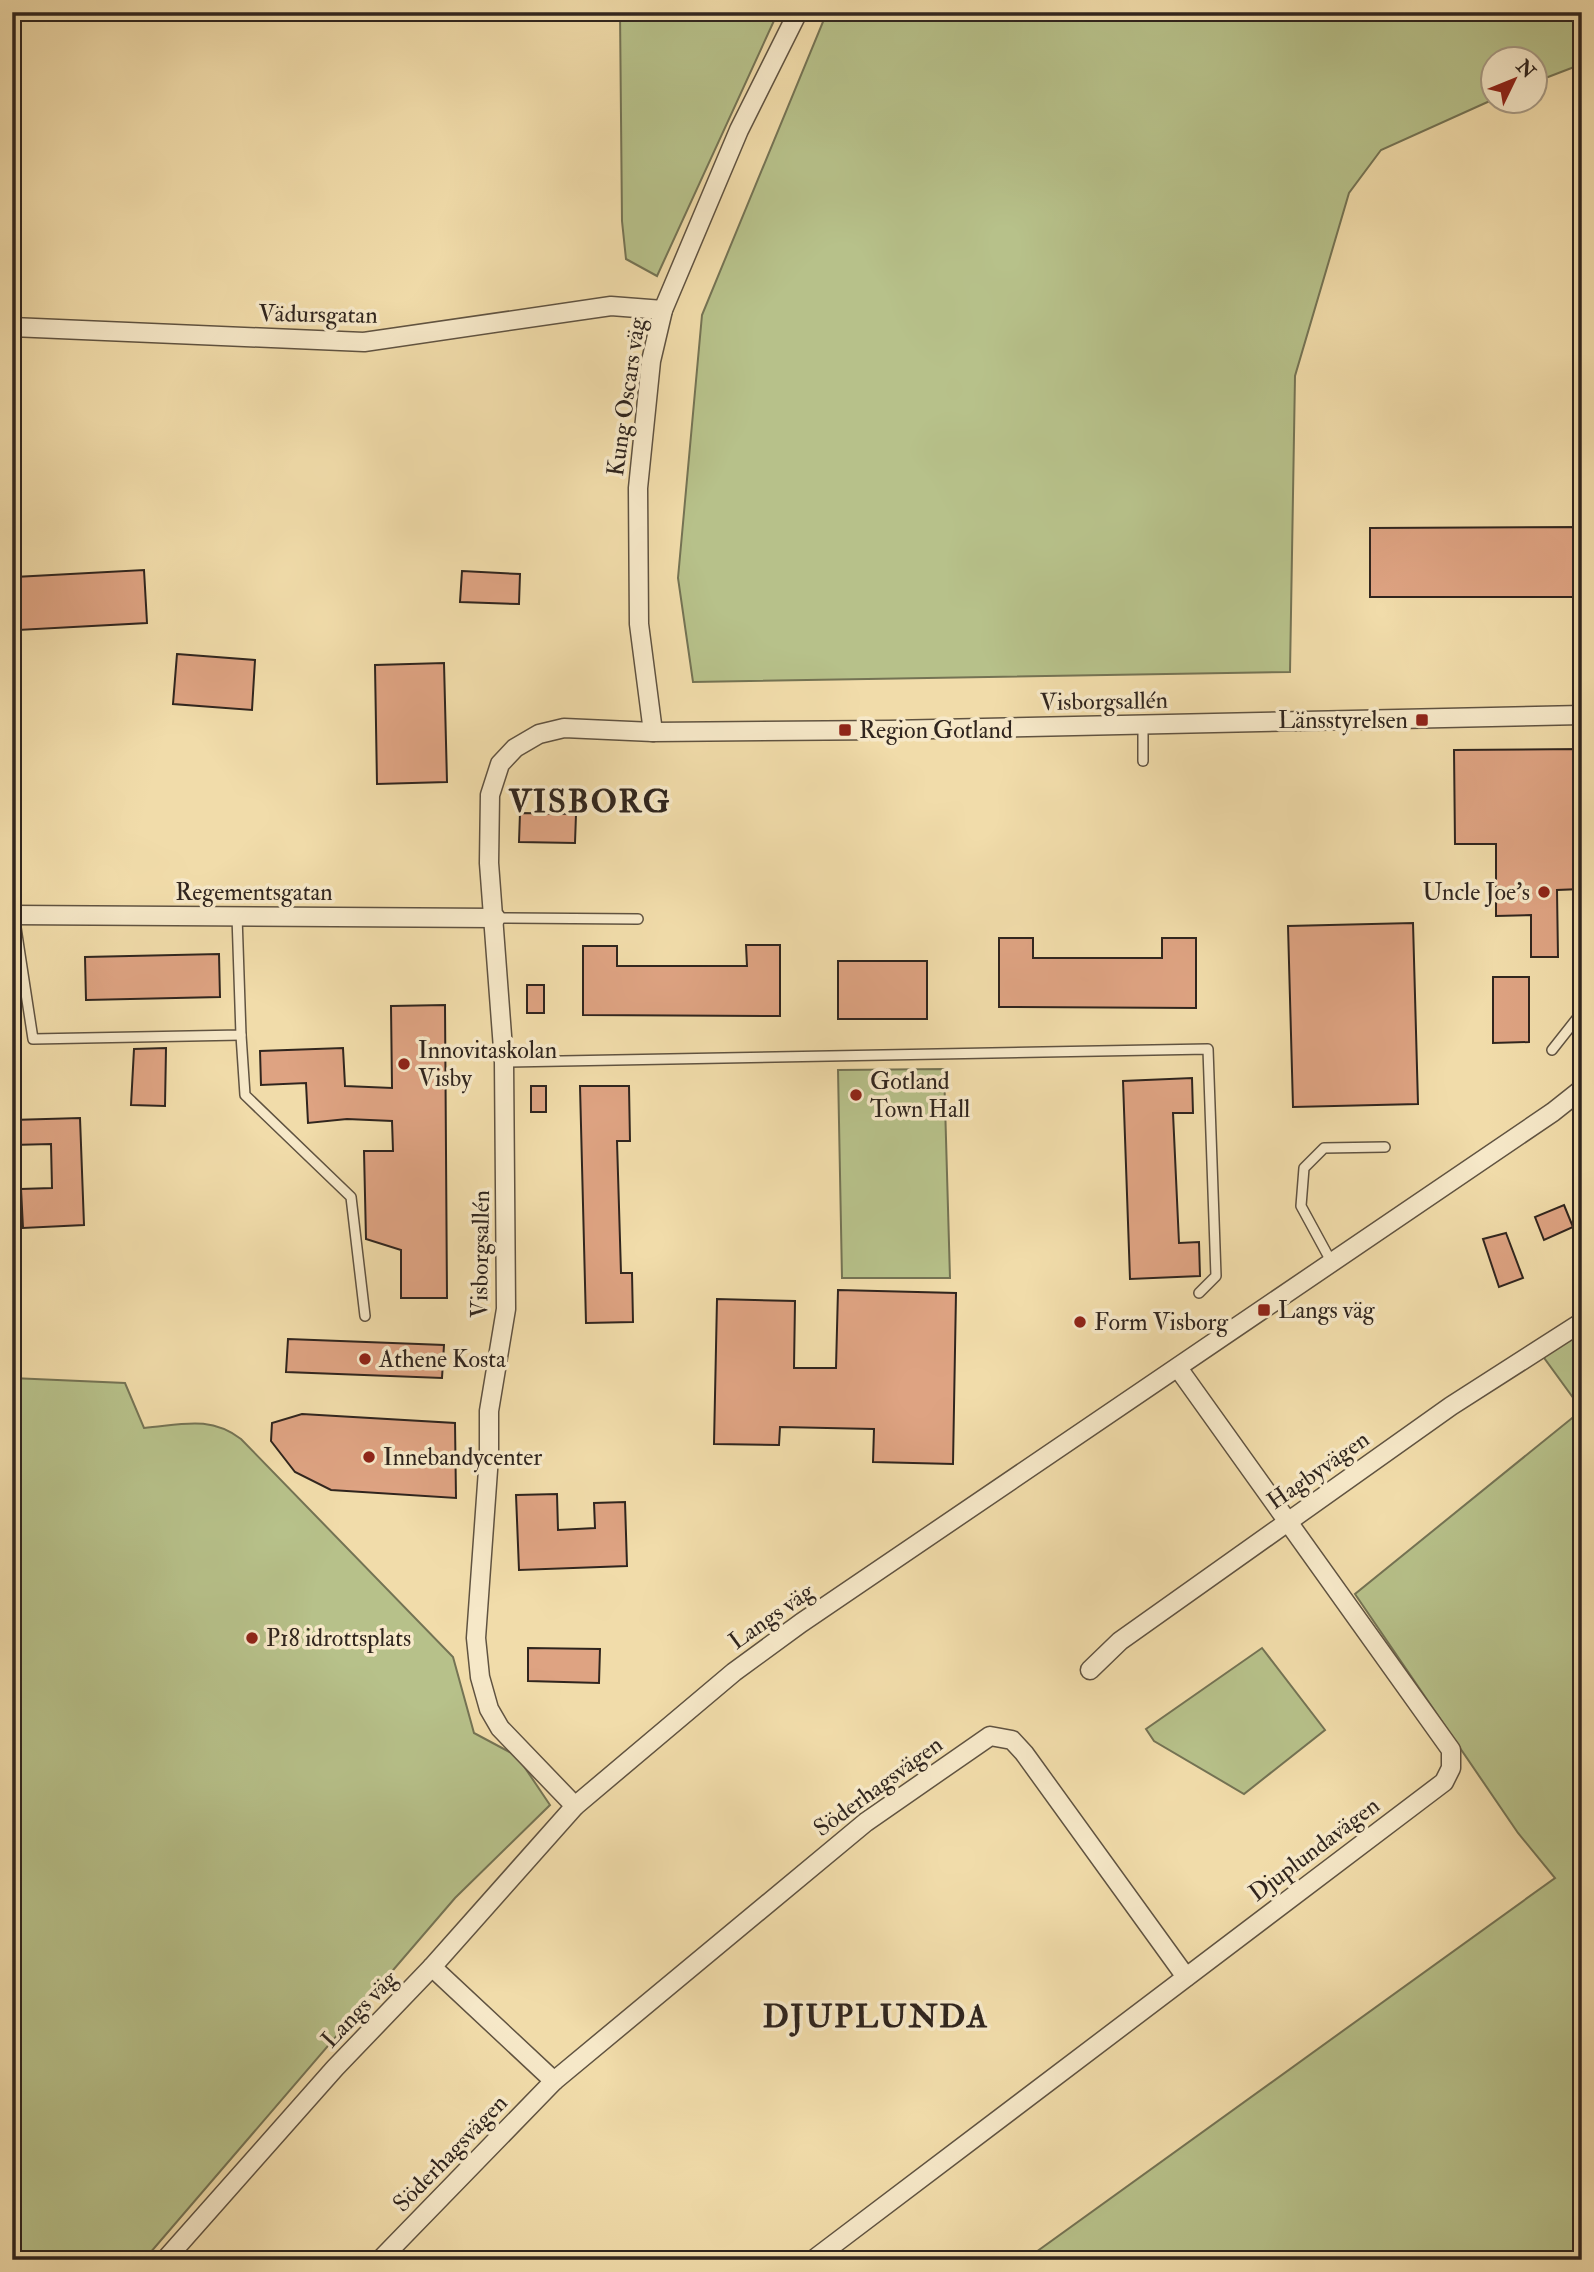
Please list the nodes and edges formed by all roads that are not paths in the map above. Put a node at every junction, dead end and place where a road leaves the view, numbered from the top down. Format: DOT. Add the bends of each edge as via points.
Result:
graph roads {
  1 [pos="797,12"];
  2 [pos="663,310"];
  3 [pos="12,327"];
  4 [pos="1582,715"];
  5 [pos="1143,724"];
  6 [pos="653,732"];
  7 [pos="1143,761"];
  8 [pos="13,915"];
  9 [pos="237,916"];
  10 [pos="496,918"];
  11 [pos="638,919"];
  12 [pos="1582,1012"];
  13 [pos="240,1035"];
  14 [pos="1552,1050"];
  15 [pos="504,1062"];
  16 [pos="1582,1089"];
  17 [pos="1385,1147"];
  18 [pos="1332,1263"];
  19 [pos="1199,1293"];
  20 [pos="365,1317"];
  21 [pos="1582,1322"];
  22 [pos="1178,1368"];
  23 [pos="1286,1522"];
  24 [pos="1090,1670"];
  25 [pos="575,1806"];
  26 [pos="432,1967"];
  27 [pos="1186,1977"];
  28 [pos="554,2081"];
  29 [pos="165,2260"];
  30 [pos="380,2260"];
  31 [pos="813,2260"];
  1 -- 2 [label="street, Kung Oscars väg" via="739,130"];
  2 -- 3 [label="street, Vädursgatan" via="611,306 364,342"];
  2 -- 6 [label="street, Kung Oscars väg" via="651,361 638,488 639,624"];
  4 -- 5 [label="street, Visborgsallén"];
  5 -- 6 [label="street, Visborgsallén"];
  5 -- 7 [label="lane"];
  6 -- 10 [label="street, Visborgsallén" via="564,728 539,734 515,748 500,764 490,795 489,863"];
  8 -- 9 [label="street, Regementsgatan"];
  8 -- 13 [label="lane" via="33,1039"];
  9 -- 10 [label="street, Regementsgatan"];
  9 -- 13 [label="lane"];
  10 -- 11 [label="lane"];
  10 -- 15 [label="street, Visborgsallén"];
  12 -- 14 [label="lane"];
  13 -- 20 [label="lane" via="245,1095 351,1197"];
  15 -- 19 [label="lane" via="1208,1049 1216,1276"];
  15 -- 25 [label="street, Visborgsallén" via="506,1310 489,1411 476,1637 480,1677 500,1728"];
  16 -- 18 [label="street, Langs väg"];
  17 -- 18 [label="lane" via="1324,1148 1304,1168 1301,1206"];
  18 -- 22 [label="street, Langs väg"];
  21 -- 23 [label="street, Hagbyvägen" via="1451,1406"];
  22 -- 23 [label="street, Djuplundavägen"];
  22 -- 25 [label="street, Langs väg" via="801,1623 734,1672"];
  23 -- 24 [label="street, Hagbyvägen" via="1120,1641"];
  23 -- 27 [label="street, Djuplundavägen" via="1451,1750 1451,1768 1444,1782"];
  25 -- 26 [label="street, Langs väg"];
  26 -- 28 [label="street"];
  26 -- 29 [label="street, Langs väg" via="335,2068"];
  27 -- 28 [label="street, Söderhagsvägen" via="1024,1753 1012,1740 990,1737 866,1822"];
  27 -- 31 [label="street, Djuplundavägen"];
  28 -- 30 [label="street, Söderhagsvägen"];
}
